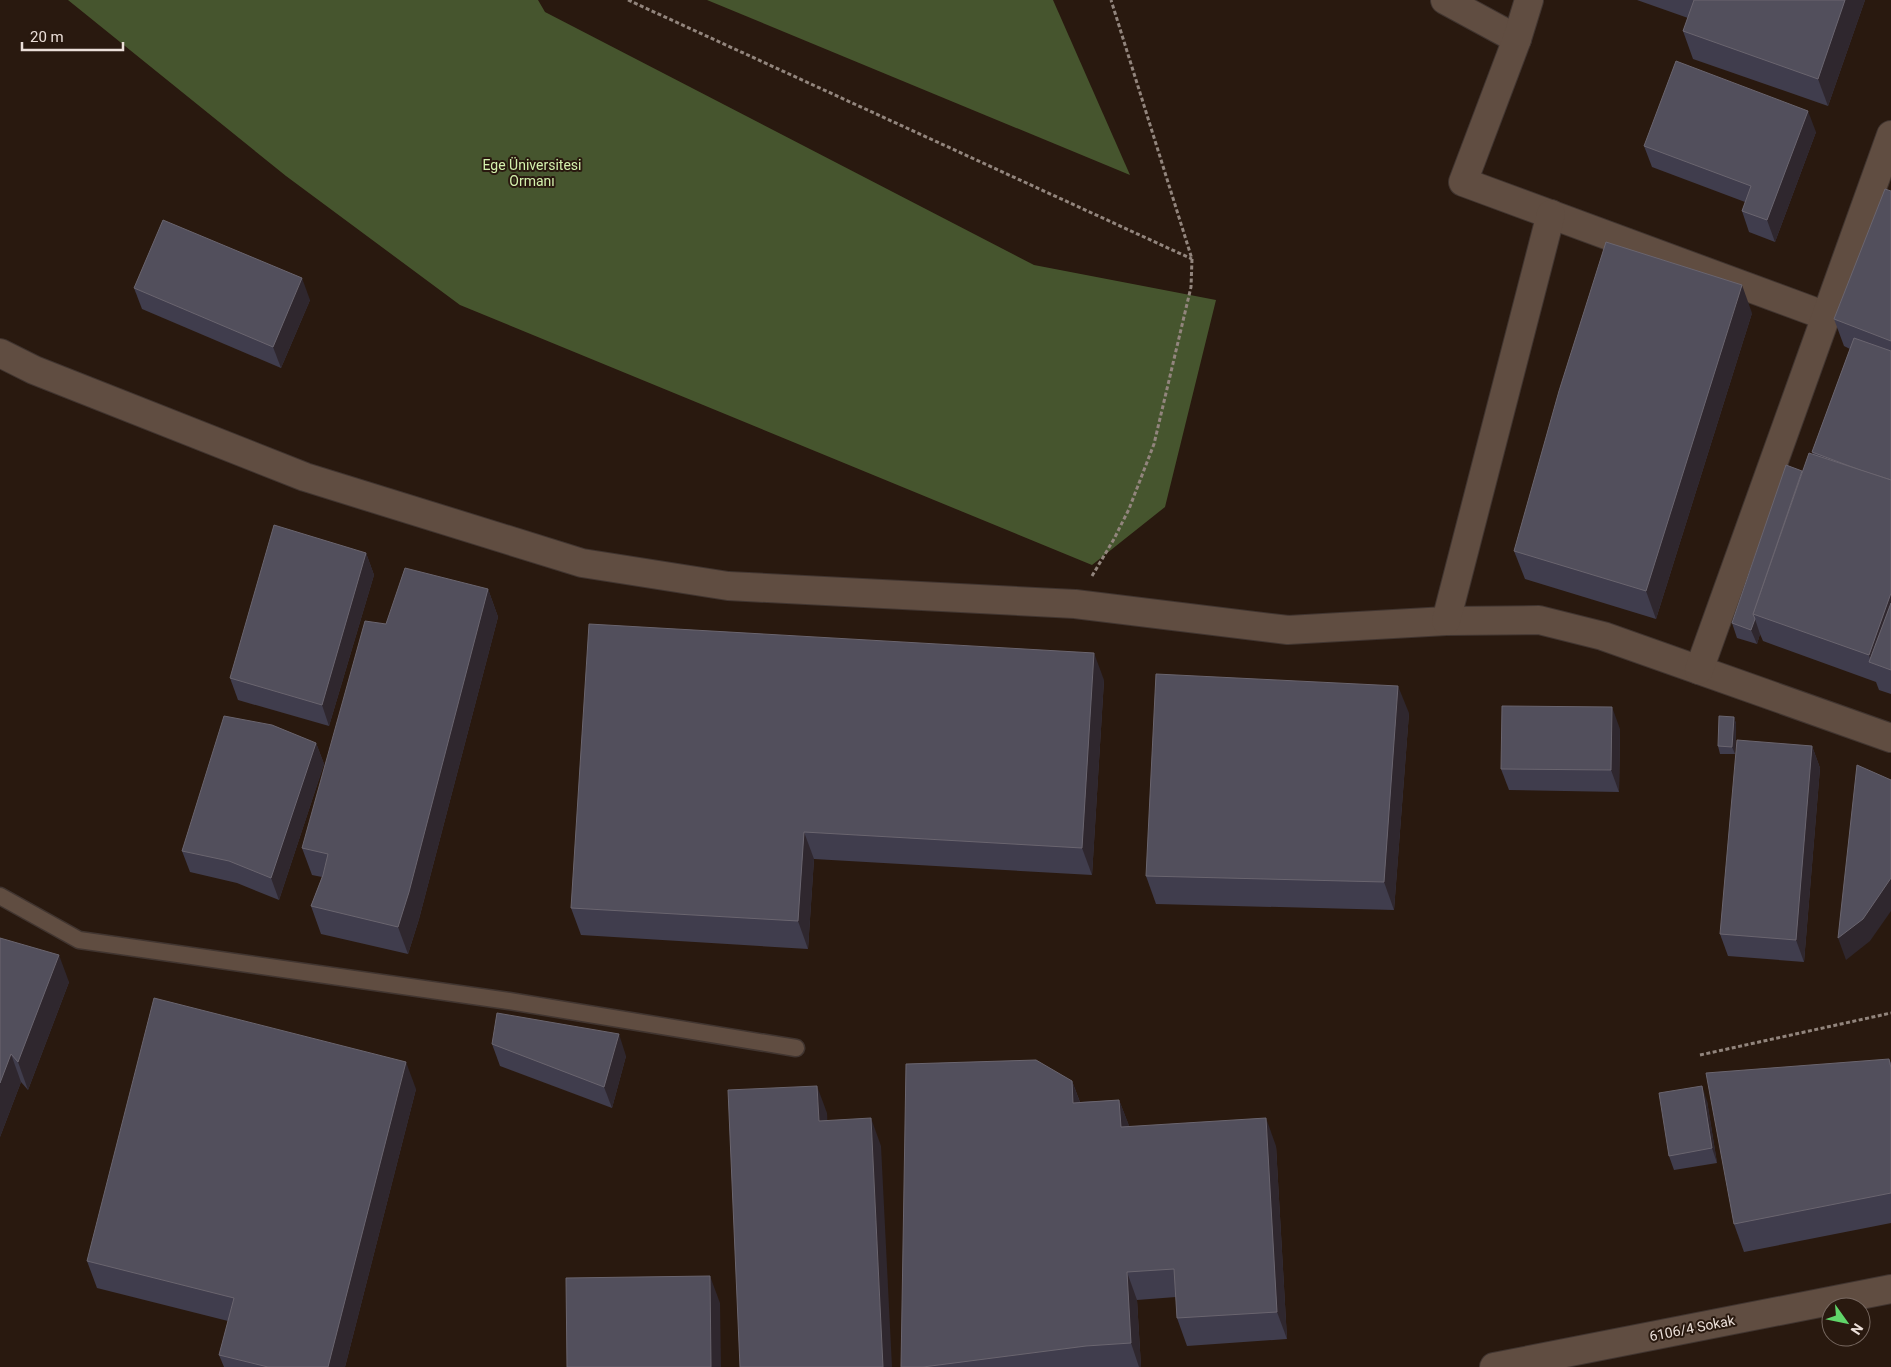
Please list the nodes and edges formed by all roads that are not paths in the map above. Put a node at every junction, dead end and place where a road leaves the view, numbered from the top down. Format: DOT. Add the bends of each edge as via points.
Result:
graph roads {
  1 [pos="1445,0"];
  2 [pos="1529,0"];
  3 [pos="1517,39"];
  4 [pos="1891,135"];
  5 [pos="1551,214"];
  6 [pos="1826,316"];
  7 [pos="0,353"];
  8 [pos="1446,621"];
  9 [pos="1699,670"];
  10 [pos="1891,738"];
  11 [pos="0,896"];
  12 [pos="796,1048"];
  13 [pos="1891,1288"];
  14 [pos="1494,1367"];
  1 -- 3 [label="street"];
  2 -- 3 [label="street"];
  3 -- 5 [label="street" via="1463,182"];
  4 -- 6 [label="street"];
  5 -- 6 [label="street"];
  5 -- 8 [label="street"];
  6 -- 9 [label="street"];
  7 -- 8 [label="street" via="34,370 305,477 582,563 728,586 1075,604 1288,630"];
  8 -- 9 [label="street" via="1539,620 1603,636"];
  9 -- 10 [label="street"];
  11 -- 12 [label="lane" via="79,940 509,1001"];
  13 -- 14 [label="street, 6106/4 Sokak"];
}
